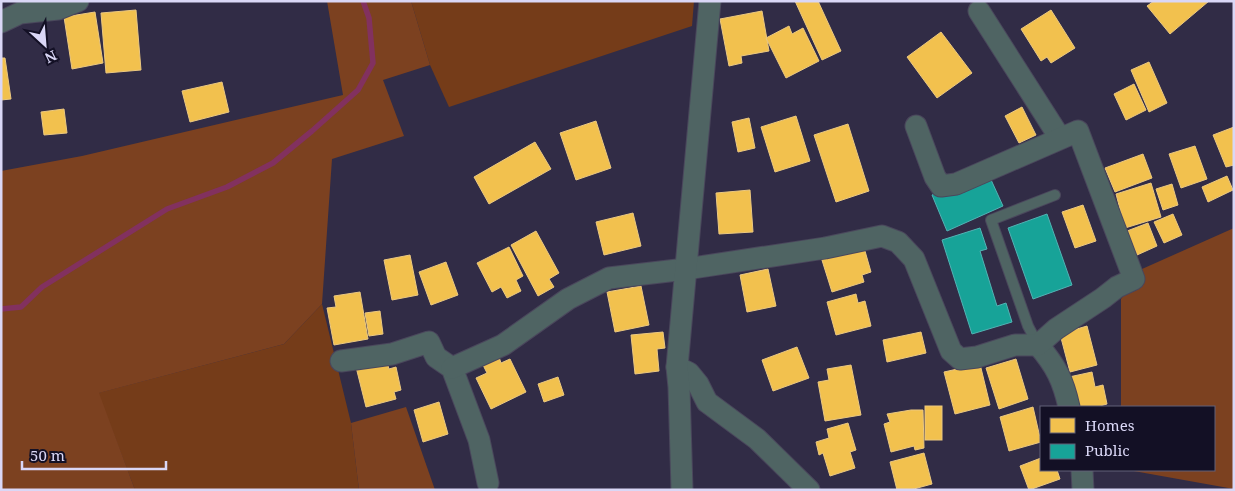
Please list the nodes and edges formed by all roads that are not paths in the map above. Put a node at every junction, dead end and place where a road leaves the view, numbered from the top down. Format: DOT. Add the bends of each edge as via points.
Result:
graph roads {
  1 [pos="78,1"];
  2 [pos="710,1"];
  3 [pos="979,11"];
  4 [pos="13,12"];
  5 [pos="916,126"];
  6 [pos="1060,138"];
  7 [pos="1055,195"];
  8 [pos="686,269"];
  9 [pos="1038,345"];
  10 [pos="341,361"];
  11 [pos="452,368"];
  12 [pos="677,368"];
  13 [pos="1069,406"];
  14 [pos="1082,471"];
  15 [pos="488,483"];
  16 [pos="682,490"];
  17 [pos="809,490"];
  18 [pos="1083,490"];
  1 -- 4 [label="street" via="58,9"];
  2 -- 8 [label="street"];
  3 -- 6 [label="street"];
  5 -- 6 [label="street" via="941,186 956,184"];
  6 -- 9 [label="street" via="1078,131 1134,279 1117,286"];
  7 -- 9 [label="lane" via="991,220 1028,326"];
  8 -- 9 [label="street" via="882,236 898,242 914,259 951,351 960,359 978,357 1015,345"];
  8 -- 11 [label="street" via="609,278 568,299 503,344"];
  8 -- 12 [label="street"];
  9 -- 13 [label="street" via="1052,362 1064,386"];
  10 -- 11 [label="street" via="392,354 429,342 436,357"];
  11 -- 15 [label="street" via="479,440"];
  12 -- 16 [label="street"];
  12 -- 17 [label="street" via="689,373 707,402 757,439"];
  14 -- 18 [label="street"];
}
